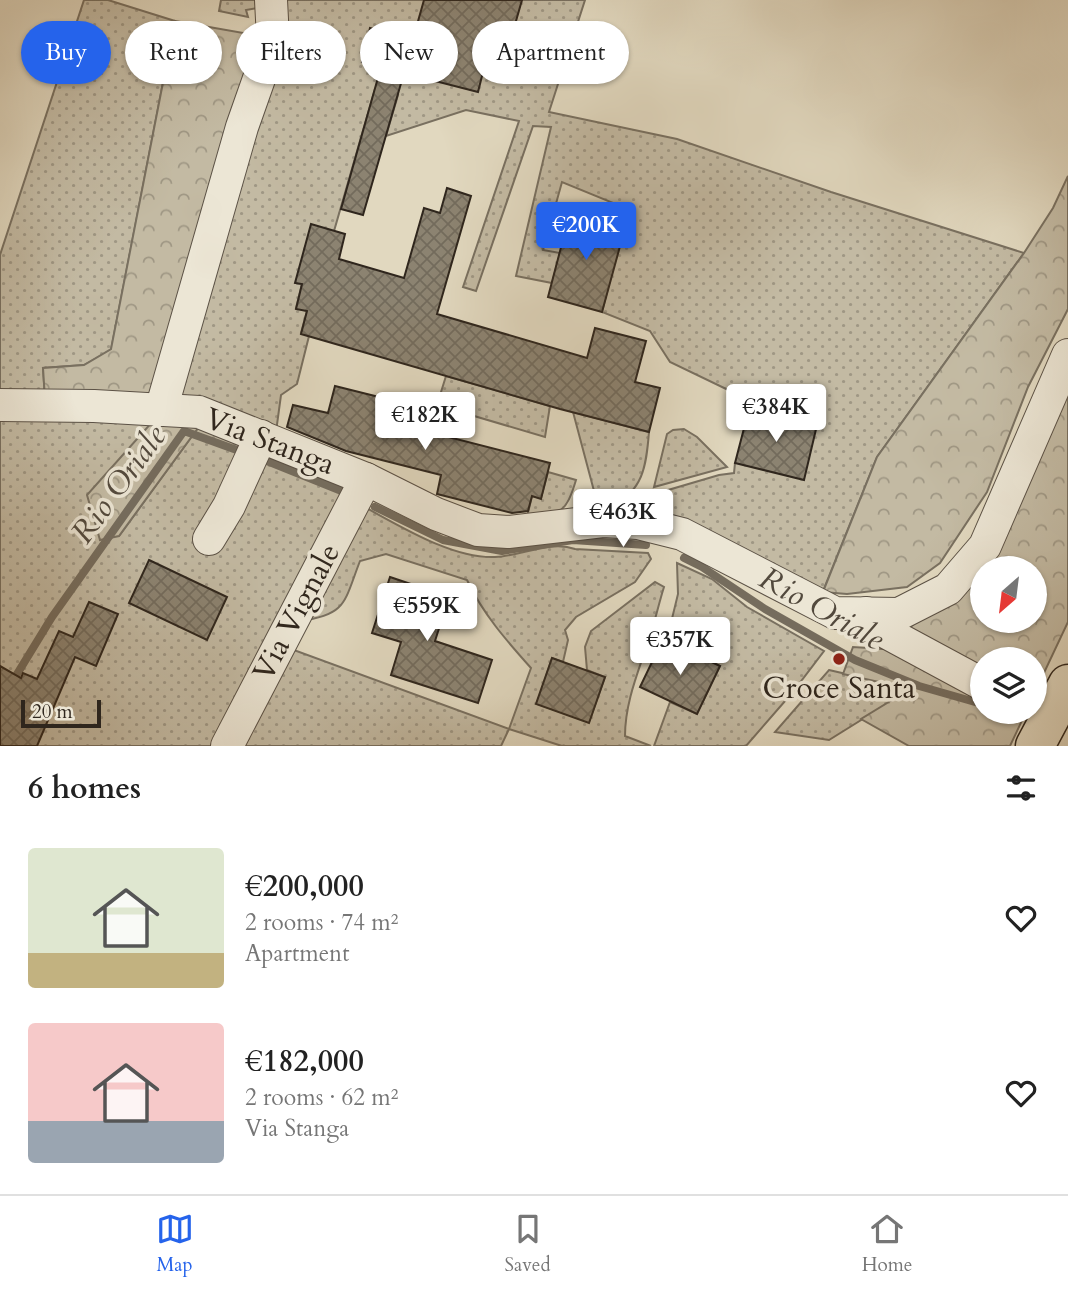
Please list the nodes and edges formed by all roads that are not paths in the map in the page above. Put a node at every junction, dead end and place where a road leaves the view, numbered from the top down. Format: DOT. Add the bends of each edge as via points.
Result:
graph roads {
  1 [pos="271,0"];
  2 [pos="1068,355"];
  3 [pos="0,405"];
  4 [pos="161,410"];
  5 [pos="255,449"];
  6 [pos="366,479"];
  7 [pos="209,540"];
  8 [pos="866,613"];
  9 [pos="970,678"];
  10 [pos="1068,684"];
  11 [pos="227,746"];
  12 [pos="1035,746"];
  1 -- 4 [label="street" via="274,39 242,127"];
  2 -- 8 [label="street, Via Stanga" via="985,546 948,589 899,614"];
  3 -- 4 [label="street, Via Stanga"];
  4 -- 5 [label="street, Via Stanga" via="199,412"];
  5 -- 6 [label="street, Via Stanga"];
  5 -- 7 [label="street"];
  6 -- 8 [label="street, Via Stanga" via="478,530 508,532 603,521 638,523 682,534 835,613"];
  6 -- 11 [label="street, Via Vignale"];
  8 -- 9 [label="street" via="880,629"];
  10 -- 12 [label="highway"];
}
